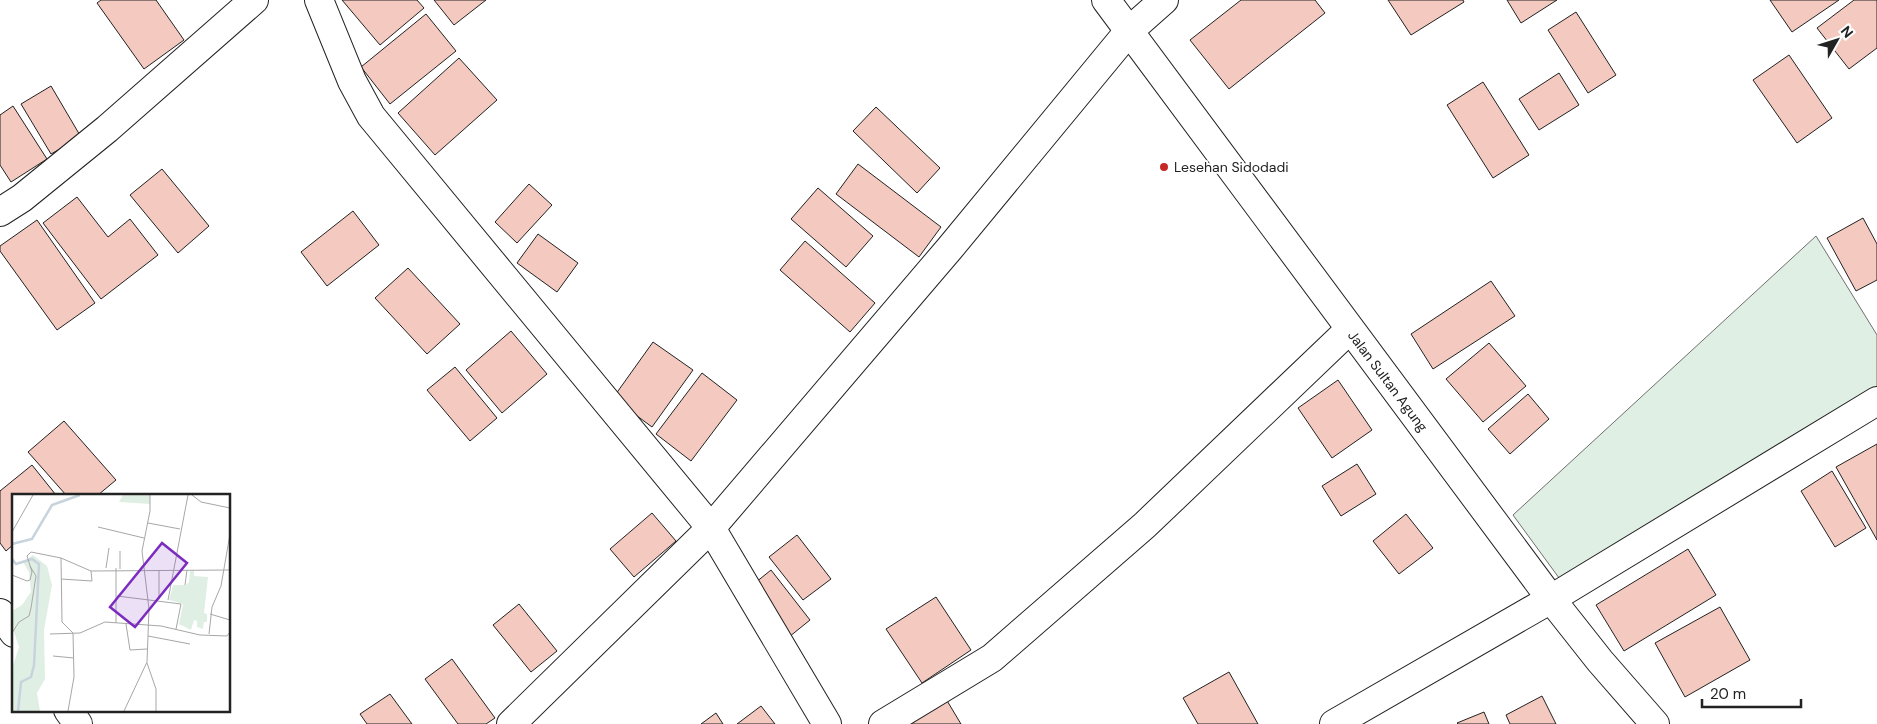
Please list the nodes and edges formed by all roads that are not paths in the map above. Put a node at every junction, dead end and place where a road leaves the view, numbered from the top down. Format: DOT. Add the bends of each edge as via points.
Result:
graph roads {
  1 [pos="254,0"];
  2 [pos="319,0"];
  3 [pos="1106,0"];
  4 [pos="1164,0"];
  5 [pos="1129,31"];
  6 [pos="0,212"];
  7 [pos="1350,330"];
  8 [pos="1877,401"];
  9 [pos="711,528"];
  10 [pos="1551,599"];
  11 [pos="0,614"];
  12 [pos="12,630"];
  13 [pos="69,712"];
  14 [pos="78,724"];
  15 [pos="511,724"];
  16 [pos="827,724"];
  17 [pos="883,724"];
  18 [pos="1334,724"];
  19 [pos="1655,724"];
  1 -- 6 [label="street" via="107,129"];
  2 -- 9 [label="street" via="370,116"];
  3 -- 5 [label="street, Jalan Sultan Agung"];
  4 -- 5 [label="street"];
  5 -- 7 [label="street, Jalan Sultan Agung"];
  5 -- 9 [label="street" via="950,248"];
  7 -- 10 [label="street, Jalan Sultan Agung"];
  7 -- 17 [label="street" via="1145,525 992,658"];
  8 -- 10 [label="street"];
  9 -- 15 [label="street"];
  9 -- 16 [label="street"];
  10 -- 18 [label="street"];
  10 -- 19 [label="street, Jalan Sultan Agung"];
  11 -- 12 [label="street"];
  13 -- 14 [label="street"];
}
